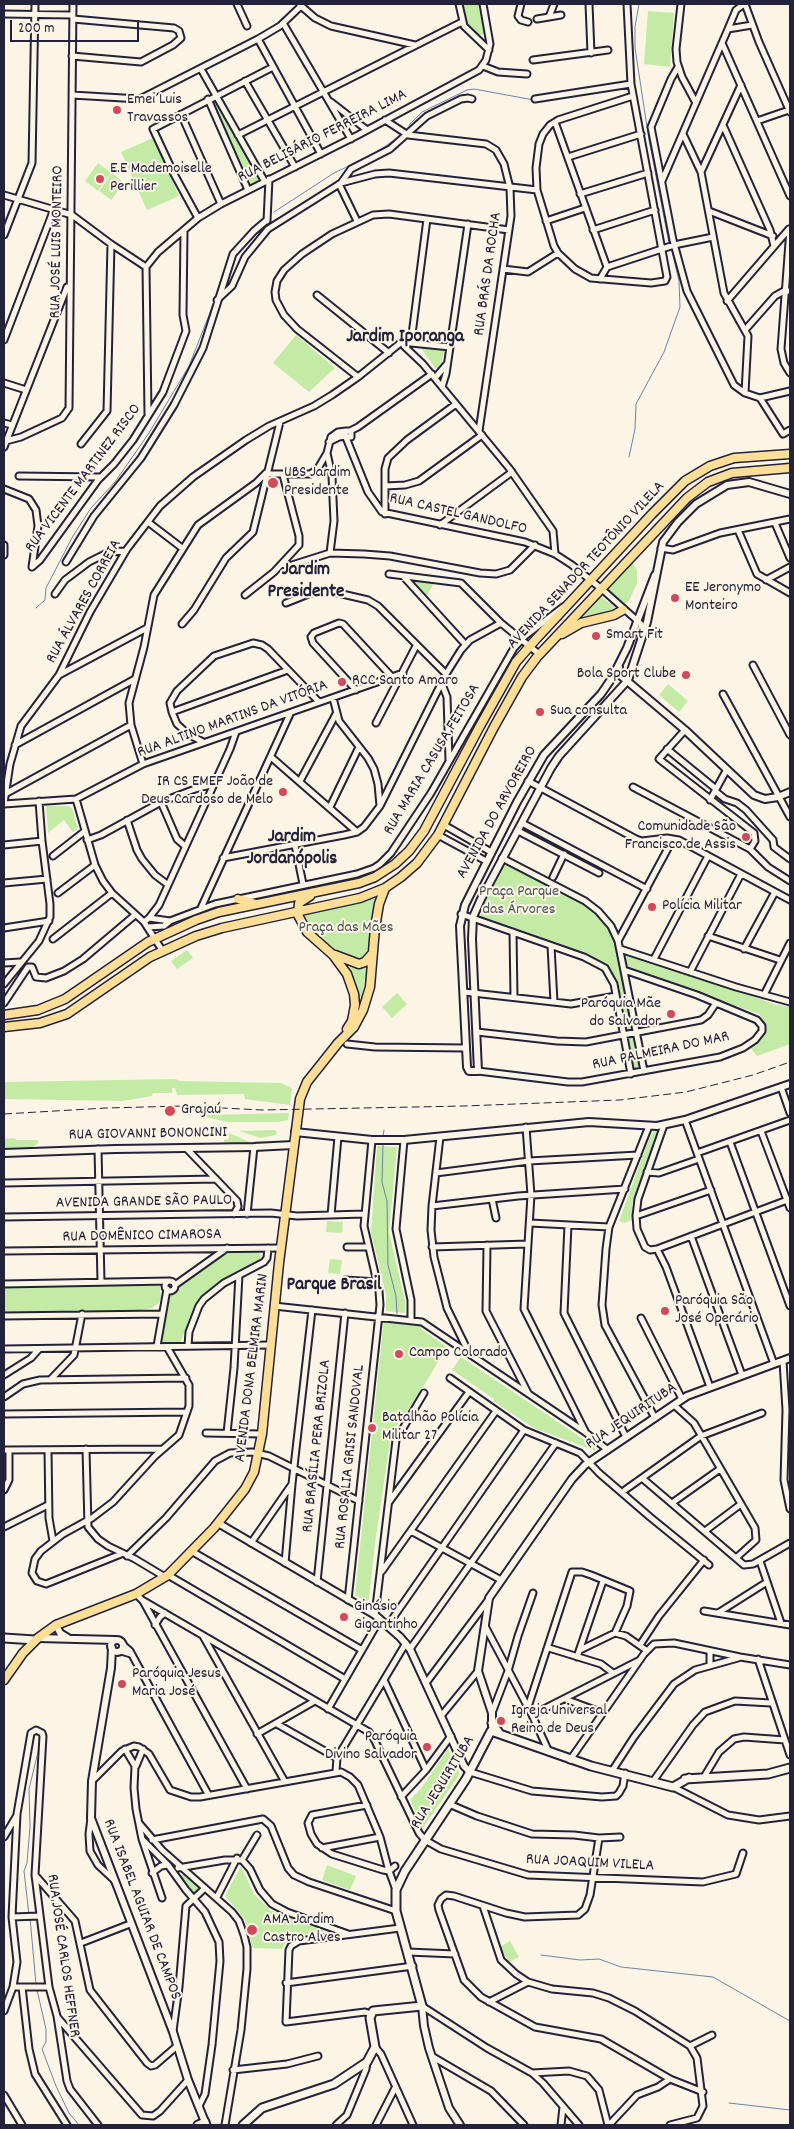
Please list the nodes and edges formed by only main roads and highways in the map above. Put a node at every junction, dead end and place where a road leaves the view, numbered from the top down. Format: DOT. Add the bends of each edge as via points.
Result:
graph roads {
  1 [pos="790,454"];
  2 [pos="790,468"];
  3 [pos="623,610"];
  4 [pos="554,639"];
  5 [pos="334,888"];
  6 [pos="385,888"];
  7 [pos="238,899"];
  8 [pos="257,904"];
  9 [pos="297,911"];
  10 [pos="373,953"];
  11 [pos="333,954"];
  12 [pos="4,1016"];
  13 [pos="4,1027"];
  14 [pos="345,1041"];
  15 [pos="4,1638"];
  16 [pos="37,1639"];
  17 [pos="4,1680"];
  18 [pos="492,1723"];
  19 [pos="502,1736"];
  20 [pos="790,1768"];
  21 [pos="689,1778"];
  22 [pos="662,1783"];
  23 [pos="243,2125"];
  1 -- 5 [label="main road, AVENIDA SENADOR TEOTÔNIO VILELA" via="734,458 698,472 679,487 529,646 509,673 416,843 383,872 364,881"];
  2 -- 4 [label="main road, AVENIDA SENADOR TEOTÔNIO VILELA" via="740,471 702,486 686,498"];
  3 -- 4 [label="main road" via="582,623"];
  4 -- 6 [label="main road, AVENIDA SENADOR TEOTÔNIO VILELA" via="522,677 438,835 417,863"];
  5 -- 8 [label="main road, AVENIDA SENADOR TEOTÔNIO VILELA"];
  5 -- 9 [label="main road" via="303,899"];
  6 -- 9 [label="main road, AVENIDA SENADOR TEOTÔNIO VILELA" via="360,898"];
  6 -- 10 [label="main road, AVENIDA DONA BELMIRA MARIN" via="377,912"];
  7 -- 8 [label="main road"];
  8 -- 12 [label="main road, AVENIDA SENADOR TEOTÔNIO VILELA" via="196,920 154,939 65,1000 38,1010"];
  9 -- 11 [label="main road, AVENIDA DONA BELMIRA MARIN" via="306,932"];
  9 -- 13 [label="main road, AVENIDA SENADOR TEOTÔNIO VILELA" via="209,931 162,950 67,1014 40,1023"];
  10 -- 11 [label="main road" via="359,964"];
  10 -- 14 [label="main road, AVENIDA DONA BELMIRA MARIN" via="370,987 363,1010"];
  11 -- 14 [label="main road, AVENIDA DONA BELMIRA MARIN" via="347,974 355,1000"];
  14 -- 16 [label="main road, AVENIDA DONA BELMIRA MARIN" via="307,1082 300,1099 274,1306 262,1434 257,1465 250,1481 193,1552 167,1576 136,1594 56,1625"];
  15 -- 16 [label="main road"];
  16 -- 17 [label="main road, AVENIDA DONA BELMIRA MARIN"];
  18 -- 19 [label="main road"];
  19 -- 22 [label="main road" via="570,1760"];
  19 -- 23 [label="main road, RUA JEQUIRITUBA" via="491,1731 470,1772 396,1890 396,1911 422,2006 377,2010 371,2014 375,2047 367,2062 334,2084 262,2108"];
  20 -- 21 [label="main road" via="768,1774"];
  21 -- 22 [label="main road"];
  21 -- 22 [label="main road" via="673,1786"];
}
